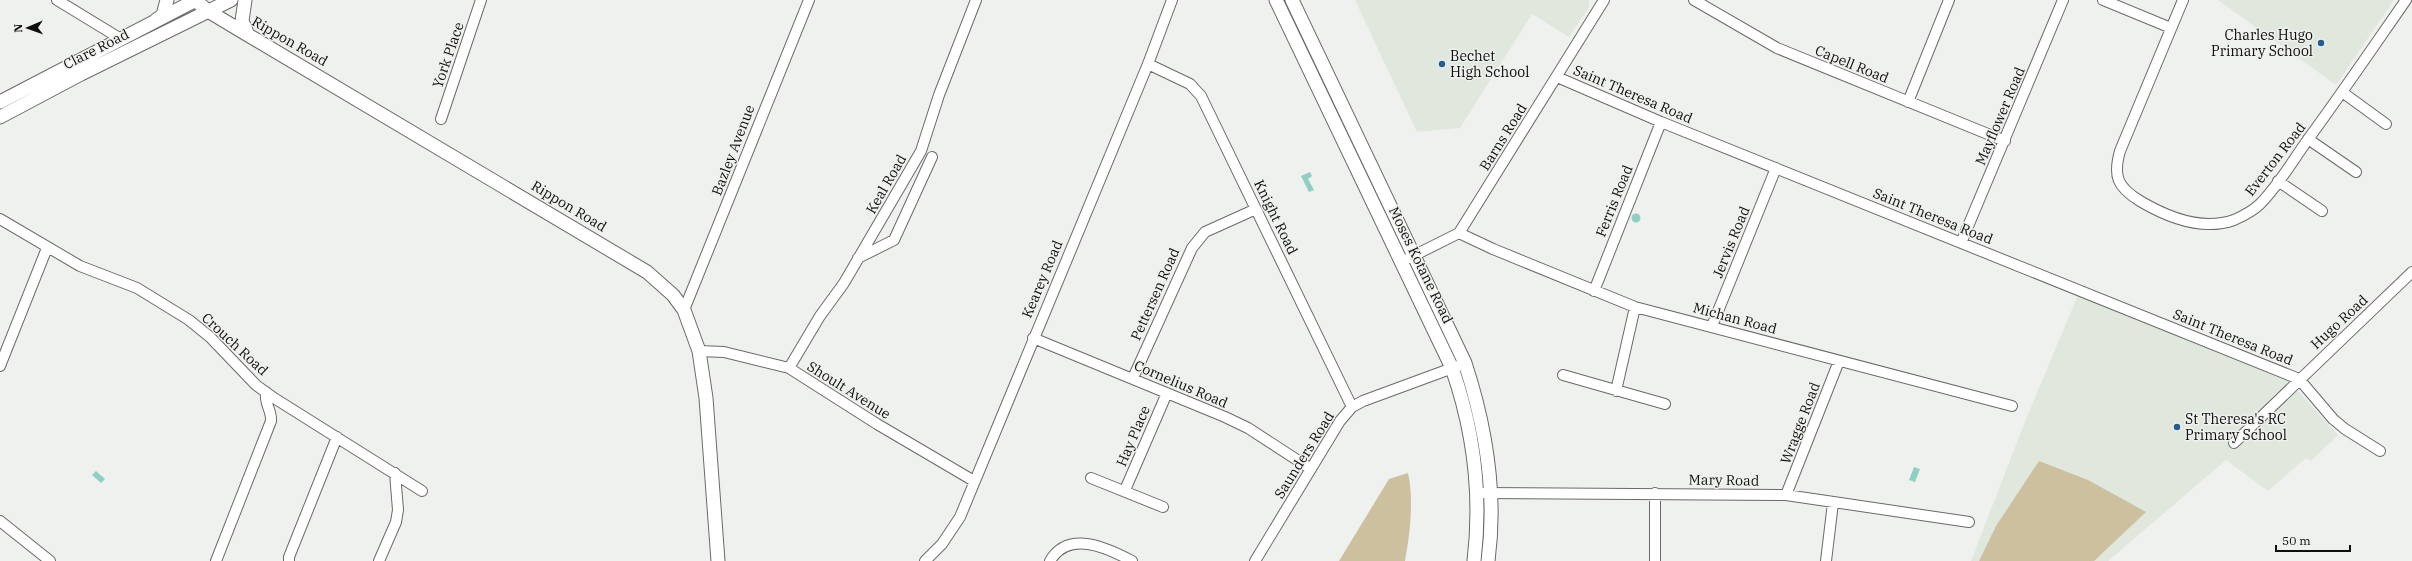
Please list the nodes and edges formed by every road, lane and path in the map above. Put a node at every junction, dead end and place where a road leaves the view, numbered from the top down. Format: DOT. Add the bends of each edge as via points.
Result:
graph roads {
  1 [pos="58,0"];
  2 [pos="167,0"];
  3 [pos="196,0"];
  4 [pos="231,0"];
  5 [pos="245,0"];
  6 [pos="481,0"];
  7 [pos="810,0"];
  8 [pos="976,0"];
  9 [pos="1172,0"];
  10 [pos="1276,0"];
  11 [pos="1292,0"];
  12 [pos="1604,0"];
  13 [pos="1694,0"];
  14 [pos="1950,0"];
  15 [pos="2063,0"];
  16 [pos="2103,0"];
  17 [pos="2183,0"];
  18 [pos="2406,0"];
  19 [pos="208,11"];
  20 [pos="152,24"];
  21 [pos="2171,28"];
  22 [pos="248,35"];
  23 [pos="121,39"];
  24 [pos="1148,64"];
  25 [pos="1557,77"];
  26 [pos="2342,92"];
  27 [pos="0,102"];
  28 [pos="1908,102"];
  29 [pos="0,117"];
  30 [pos="441,119"];
  31 [pos="1661,122"];
  32 [pos="2386,124"];
  33 [pos="2308,139"];
  34 [pos="2005,141"];
  35 [pos="932,158"];
  36 [pos="1776,168"];
  37 [pos="2356,172"];
  38 [pos="2278,181"];
  39 [pos="1256,209"];
  40 [pos="2322,211"];
  41 [pos="0,219"];
  42 [pos="1459,234"];
  43 [pos="1962,242"];
  44 [pos="47,248"];
  45 [pos="1414,255"];
  46 [pos="858,258"];
  47 [pos="1402,262"];
  48 [pos="2412,272"];
  49 [pos="1594,291"];
  50 [pos="1635,307"];
  51 [pos="684,310"];
  52 [pos="1712,326"];
  53 [pos="1033,338"];
  54 [pos="698,351"];
  55 [pos="1839,361"];
  56 [pos="1465,363"];
  57 [pos="0,366"];
  58 [pos="790,368"];
  59 [pos="1452,368"];
  60 [pos="1563,375"];
  61 [pos="1133,378"];
  62 [pos="2299,379"];
  63 [pos="1616,390"];
  64 [pos="266,392"];
  65 [pos="1167,393"];
  66 [pos="1665,404"];
  67 [pos="2012,406"];
  68 [pos="1352,407"];
  69 [pos="337,437"];
  70 [pos="2234,443"];
  71 [pos="2380,451"];
  72 [pos="1311,469"];
  73 [pos="395,473"];
  74 [pos="1091,478"];
  75 [pos="974,482"];
  76 [pos="1125,490"];
  77 [pos="422,492"];
  78 [pos="1477,493"];
  79 [pos="1491,493"];
  80 [pos="1654,493"];
  81 [pos="1786,496"];
  82 [pos="1833,502"];
  83 [pos="1163,507"];
  84 [pos="0,521"];
  85 [pos="1969,522"];
  86 [pos="50,561"];
  87 [pos="216,561"];
  88 [pos="289,561"];
  89 [pos="379,561"];
  90 [pos="718,561"];
  91 [pos="925,561"];
  92 [pos="1050,561"];
  93 [pos="1132,561"];
  94 [pos="1255,561"];
  95 [pos="1474,561"];
  96 [pos="1488,561"];
  97 [pos="1655,561"];
  98 [pos="1826,561"];
  1 -- 23 [label="street"];
  2 -- 20 [label="street" via="163,15"];
  3 -- 19 [label="street, Rippon Road"];
  3 -- 20 [label="street, Clare Road"];
  4 -- 19 [label="street, Clare Road"];
  5 -- 22 [label="street" via="242,22"];
  6 -- 30 [label="street, York Place"];
  7 -- 51 [label="street, Bazley Avenue"];
  8 -- 46 [label="street, Keal Road" via="939,95 921,151"];
  9 -- 24 [label="street, Kearey Road"];
  10 -- 47 [label="street, Moses Kotane Road"];
  11 -- 45 [label="street, Moses Kotane Road"];
  12 -- 25 [label="street, Barns Road"];
  13 -- 28 [label="street, Capell Road" via="1777,48"];
  14 -- 28 [label="street"];
  15 -- 34 [label="street, Mayflower Road"];
  16 -- 21 [label="street"];
  17 -- 21 [label="street, Everton Road"];
  18 -- 26 [label="street, Everton Road"];
  19 -- 22 [label="street, Rippon Road"];
  19 -- 29 [label="street, Clare Road"];
  20 -- 23 [label="street, Clare Road"];
  21 -- 38 [label="street, Everton Road" via="2120,151 2116,176 2122,186 2130,195 2152,208 2170,216 2203,224 2234,220 2248,213 2260,204"];
  22 -- 51 [label="street, Rippon Road" via="647,272"];
  23 -- 27 [label="street, Clare Road"];
  24 -- 39 [label="street, Knight Road" via="1186,82 1200,96"];
  24 -- 53 [label="street, Kearey Road"];
  25 -- 31 [label="street, Saint Theresa Road"];
  25 -- 42 [label="street, Barns Road"];
  26 -- 32 [label="street"];
  26 -- 33 [label="street, Everton Road"];
  28 -- 34 [label="street, Capell Road"];
  31 -- 36 [label="street, Saint Theresa Road"];
  31 -- 49 [label="street, Ferris Road"];
  33 -- 37 [label="street"];
  33 -- 38 [label="street, Everton Road"];
  34 -- 43 [label="street, Mayflower Road"];
  35 -- 46 [label="street" via="894,240"];
  36 -- 43 [label="street, Saint Theresa Road"];
  36 -- 52 [label="street, Jervis Road"];
  38 -- 40 [label="street"];
  39 -- 61 [label="street, Pettersen Road" via="1205,232 1192,248"];
  39 -- 68 [label="street, Knight Road"];
  41 -- 44 [label="street, Crouch Road"];
  42 -- 45 [label="street"];
  42 -- 49 [label="street, Michan Road"];
  43 -- 62 [label="street, Saint Theresa Road"];
  44 -- 57 [label="street"];
  44 -- 64 [label="street, Crouch Road" via="80,266 136,288 189,320"];
  45 -- 47 [label="street"];
  45 -- 56 [label="street, Moses Kotane Road"];
  46 -- 58 [label="street, Keal Road"];
  47 -- 59 [label="street, Moses Kotane Road"];
  48 -- 62 [label="street, Hugo Road"];
  49 -- 50 [label="street, Michan Road"];
  50 -- 52 [label="street, Michan Road"];
  50 -- 63 [label="street"];
  51 -- 54 [label="street, Rippon Road"];
  52 -- 55 [label="street, Michan Road"];
  53 -- 61 [label="street, Cornelius Road"];
  53 -- 75 [label="street, Kearey Road"];
  54 -- 58 [label="street, Shoult Avenue" via="724,352"];
  54 -- 90 [label="street, Rippon Road" via="706,398"];
  55 -- 67 [label="street, Michan Road"];
  55 -- 81 [label="street, Wragge Road"];
  56 -- 59 [label="street, Saunders Road"];
  56 -- 79 [label="street, Moses Kotane Road" via="1485,436"];
  58 -- 75 [label="street, Shoult Avenue" via="860,414"];
  59 -- 68 [label="street, Saunders Road"];
  59 -- 78 [label="street, Moses Kotane Road" via="1469,425"];
  60 -- 63 [label="street"];
  61 -- 65 [label="street, Cornelius Road"];
  62 -- 70 [label="street, Hugo Road"];
  62 -- 71 [label="street" via="2333,419 2350,433"];
  63 -- 66 [label="street"];
  64 -- 69 [label="street, Crouch Road"];
  64 -- 87 [label="street" via="265,401 271,421"];
  65 -- 72 [label="street, Cornelius Road" via="1248,428"];
  65 -- 76 [label="street, Hay Place"];
  68 -- 72 [label="street, Saunders Road"];
  69 -- 73 [label="street, Crouch Road"];
  69 -- 88 [label="street"];
  72 -- 94 [label="street, Saunders Road"];
  73 -- 77 [label="street, Crouch Road"];
  73 -- 89 [label="street" via="398,510 396,522"];
  74 -- 76 [label="street, Hay Place"];
  75 -- 91 [label="street, Kearey Road" via="960,517 942,544"];
  76 -- 83 [label="street, Hay Place"];
  78 -- 79 [label="street, Mary Road"];
  78 -- 95 [label="street, Moses Kotane Road"];
  79 -- 80 [label="street, Mary Road"];
  79 -- 96 [label="street, Moses Kotane Road"];
  80 -- 81 [label="street, Mary Road"];
  80 -- 97 [label="street"];
  81 -- 82 [label="street, Mary Road"];
  82 -- 85 [label="street, Mary Road"];
  82 -- 98 [label="street"];
  84 -- 86 [label="street"];
  92 -- 93 [label="street" via="1062,546 1075,542 1097,547"];
}
